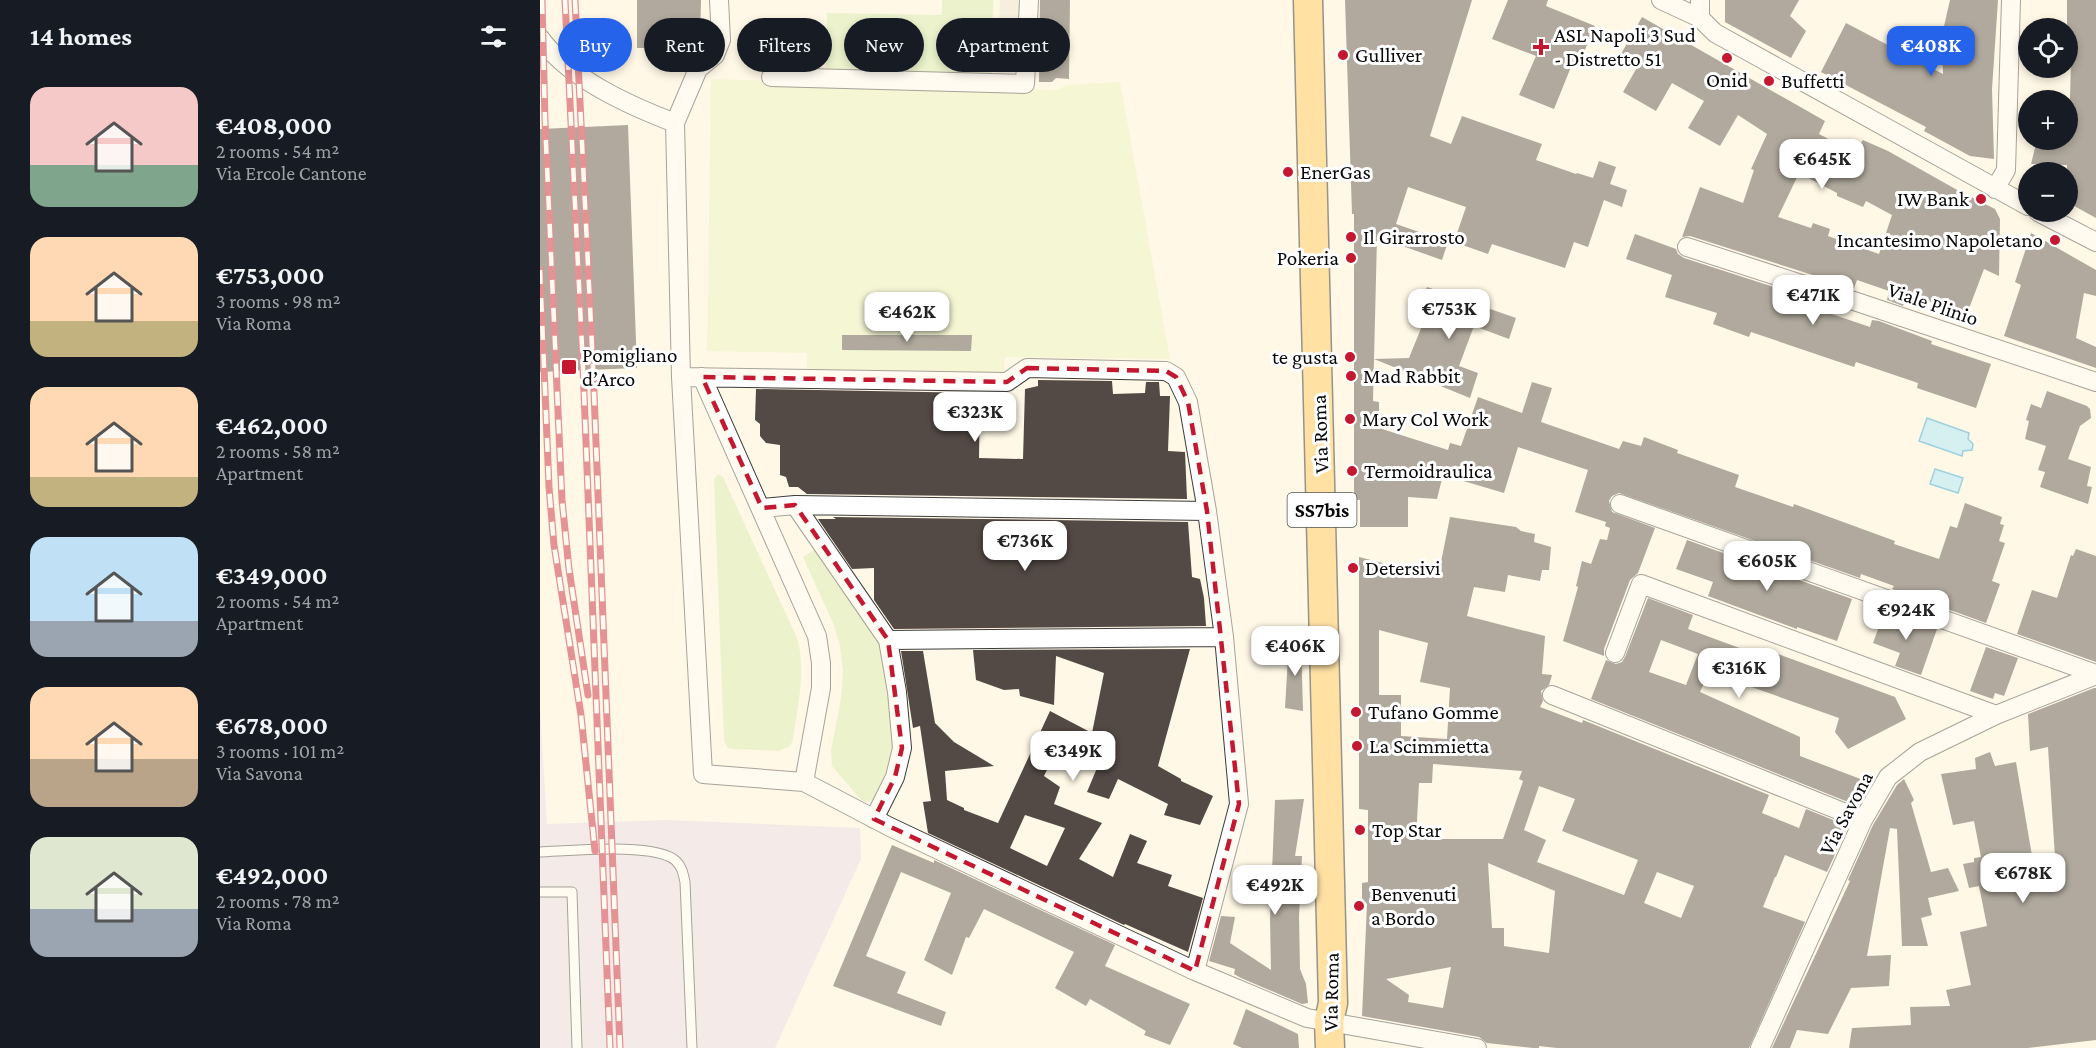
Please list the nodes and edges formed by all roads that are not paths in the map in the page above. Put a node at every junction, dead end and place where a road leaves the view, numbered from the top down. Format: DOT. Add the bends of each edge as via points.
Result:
graph roads {
  1 [pos="719,0"];
  2 [pos="1029,0"];
  3 [pos="1308,0"];
  4 [pos="1661,0"];
  5 [pos="1700,0"];
  6 [pos="2011,0"];
  7 [pos="1700,18"];
  8 [pos="540,38"];
  9 [pos="771,77"];
  10 [pos="675,123"];
  11 [pos="1995,189"];
  12 [pos="2018,201"];
  13 [pos="2057,222"];
  14 [pos="2096,242"];
  15 [pos="1687,247"];
  16 [pos="681,377"];
  17 [pos="702,377"];
  18 [pos="2096,382"];
  19 [pos="1620,504"];
  20 [pos="795,505"];
  21 [pos="762,508"];
  22 [pos="1207,511"];
  23 [pos="1224,637"];
  24 [pos="888,640"];
  25 [pos="1615,653"];
  26 [pos="2096,675"];
  27 [pos="1552,695"];
  28 [pos="1996,715"];
  29 [pos="804,782"];
  30 [pos="1863,820"];
  31 [pos="882,823"];
  32 [pos="540,852"];
  33 [pos="540,892"];
  34 [pos="1195,971"];
  35 [pos="1330,1034"];
  36 [pos="577,1048"];
  37 [pos="692,1048"];
  38 [pos="1478,1048"];
  39 [pos="1761,1048"];
  1 -- 10 [label="street" via="721,40 715,55 698,69"];
  2 -- 9 [label="street" via="1026,84"];
  3 -- 35 [label="main road, Via Roma / SS7bis" via="1333,980"];
  4 -- 7 [label="street"];
  5 -- 7 [label="street"];
  6 -- 11 [label="street" via="2006,170"];
  7 -- 11 [label="street" via="1715,33"];
  8 -- 10 [label="street" via="565,65 630,106"];
  10 -- 16 [label="street"];
  11 -- 12 [label="street"];
  13 -- 14 [label="street"];
  15 -- 18 [label="street, Viale Plinio"];
  16 -- 17 [label="street"];
  16 -- 29 [label="street" via="703,774"];
  17 -- 21 [label="street"];
  17 -- 22 [label="street" via="1007,382 1027,368 1166,370 1176,377 1188,402"];
  19 -- 26 [label="street"];
  20 -- 21 [label="street"];
  20 -- 22 [label="street"];
  20 -- 24 [label="street"];
  21 -- 29 [label="street" via="817,636 821,688"];
  22 -- 23 [label="street"];
  23 -- 24 [label="street"];
  23 -- 34 [label="street" via="1239,804"];
  24 -- 31 [label="street" via="902,748"];
  25 -- 28 [label="street" via="1641,584"];
  26 -- 28 [label="street, Via Savona"];
  27 -- 30 [label="street"];
  28 -- 30 [label="street, Via Savona" via="1920,752 1888,777"];
  29 -- 31 [label="street"];
  30 -- 39 [label="street, Via Savona"];
  31 -- 34 [label="street"];
  32 -- 37 [label="lane" via="641,849 666,854 682,869"];
  33 -- 36 [label="lane" via="572,892"];
  34 -- 35 [label="street" via="1307,1018"];
  35 -- 38 [label="street"];
}
